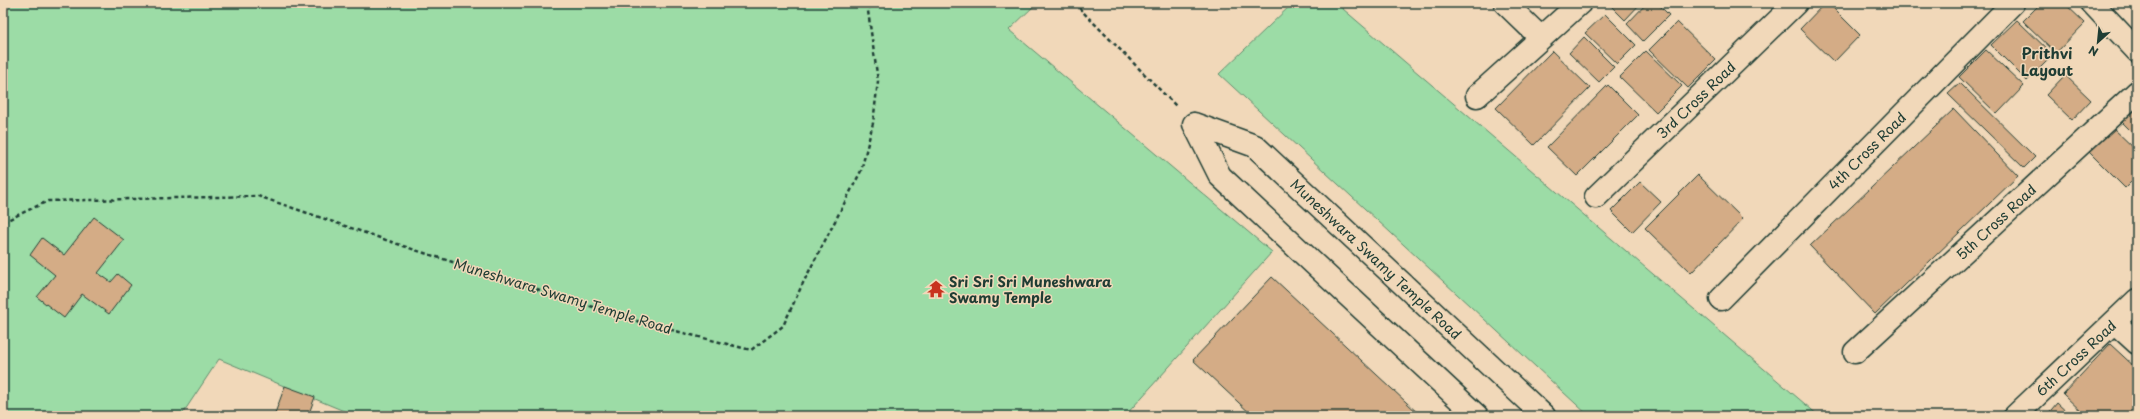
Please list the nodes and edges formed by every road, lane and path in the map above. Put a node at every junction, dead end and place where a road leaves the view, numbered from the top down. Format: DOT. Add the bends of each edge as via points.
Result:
graph roads {
  1 [pos="871,3"];
  2 [pos="1074,3"];
  3 [pos="1505,3"];
  4 [pos="1580,3"];
  5 [pos="1796,3"];
  6 [pos="2013,3"];
  7 [pos="2092,3"];
  8 [pos="1541,38"];
  9 [pos="2137,51"];
  10 [pos="2137,92"];
  11 [pos="1477,96"];
  12 [pos="1194,124"];
  13 [pos="1596,197"];
  14 [pos="3,222"];
  15 [pos="1721,299"];
  16 [pos="2137,300"];
  17 [pos="2114,322"];
  18 [pos="2137,343"];
  19 [pos="1855,352"];
  20 [pos="1477,416"];
  21 [pos="1544,416"];
  22 [pos="2015,416"];
  1 -- 14 [label="path, Muneshwara Swamy Temple Road" via="868,11 878,81 873,123 861,171 783,326 751,350 632,319 415,250 258,196 48,201"];
  2 -- 12 [label="path"];
  3 -- 8 [label="street"];
  4 -- 8 [label="street"];
  5 -- 13 [label="street, 3rd Cross Road"];
  6 -- 15 [label="street, 4th Cross Road"];
  7 -- 9 [label="street"];
  8 -- 11 [label="street"];
  10 -- 19 [label="street, 5th Cross Road"];
  12 -- 20 [label="street" via="1220,176"];
  12 -- 21 [label="street, Muneshwara Swamy Temple Road" via="1255,146"];
  16 -- 17 [label="street, 6th Cross Road"];
  17 -- 18 [label="street"];
  17 -- 22 [label="street, 6th Cross Road"];
}
